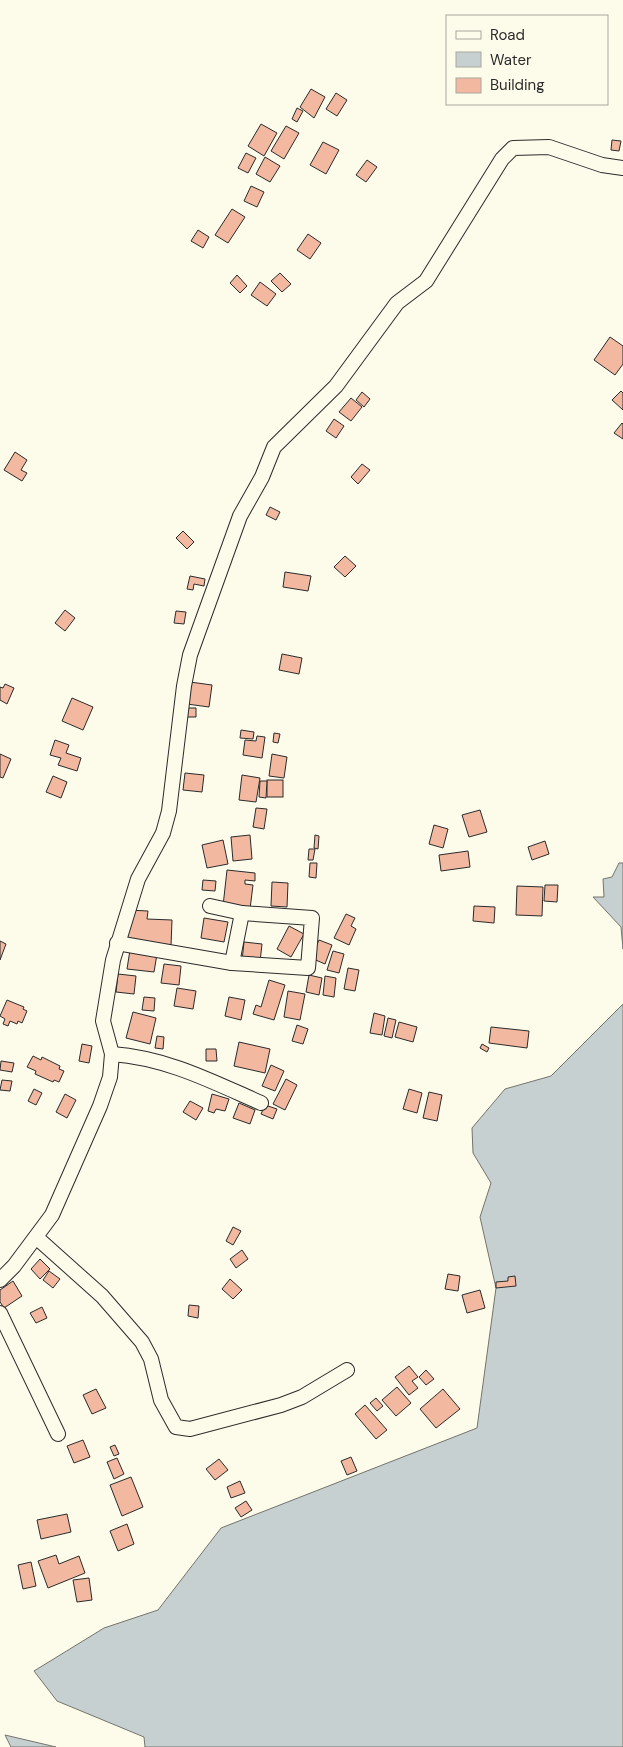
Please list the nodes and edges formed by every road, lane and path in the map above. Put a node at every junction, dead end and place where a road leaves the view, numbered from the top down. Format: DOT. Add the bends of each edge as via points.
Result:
graph roads {
  1 [pos="623,168"];
  2 [pos="210,906"];
  3 [pos="242,913"];
  4 [pos="117,943"];
  5 [pos="232,963"];
  6 [pos="112,1054"];
  7 [pos="261,1103"];
  8 [pos="36,1237"];
  9 [pos="0,1280"];
  10 [pos="0,1313"];
  11 [pos="347,1370"];
  12 [pos="58,1434"];
  1 -- 4 [label="street" via="602,165 548,147 513,148 502,159 426,281 397,303 336,386 274,447 240,516 190,655 167,818 152,857 138,880"];
  2 -- 3 [label="street"];
  3 -- 5 [label="street"];
  3 -- 5 [label="street" via="312,918 308,968"];
  4 -- 5 [label="street"];
  4 -- 6 [label="street" via="103,1021"];
  6 -- 7 [label="street" via="170,1064"];
  6 -- 8 [label="street" via="110,1077 100,1106 52,1215"];
  8 -- 9 [label="street"];
  8 -- 11 [label="street" via="102,1296 142,1342 151,1359 161,1400 176,1427 190,1429 281,1405 302,1397"];
  10 -- 12 [label="street"];
}
